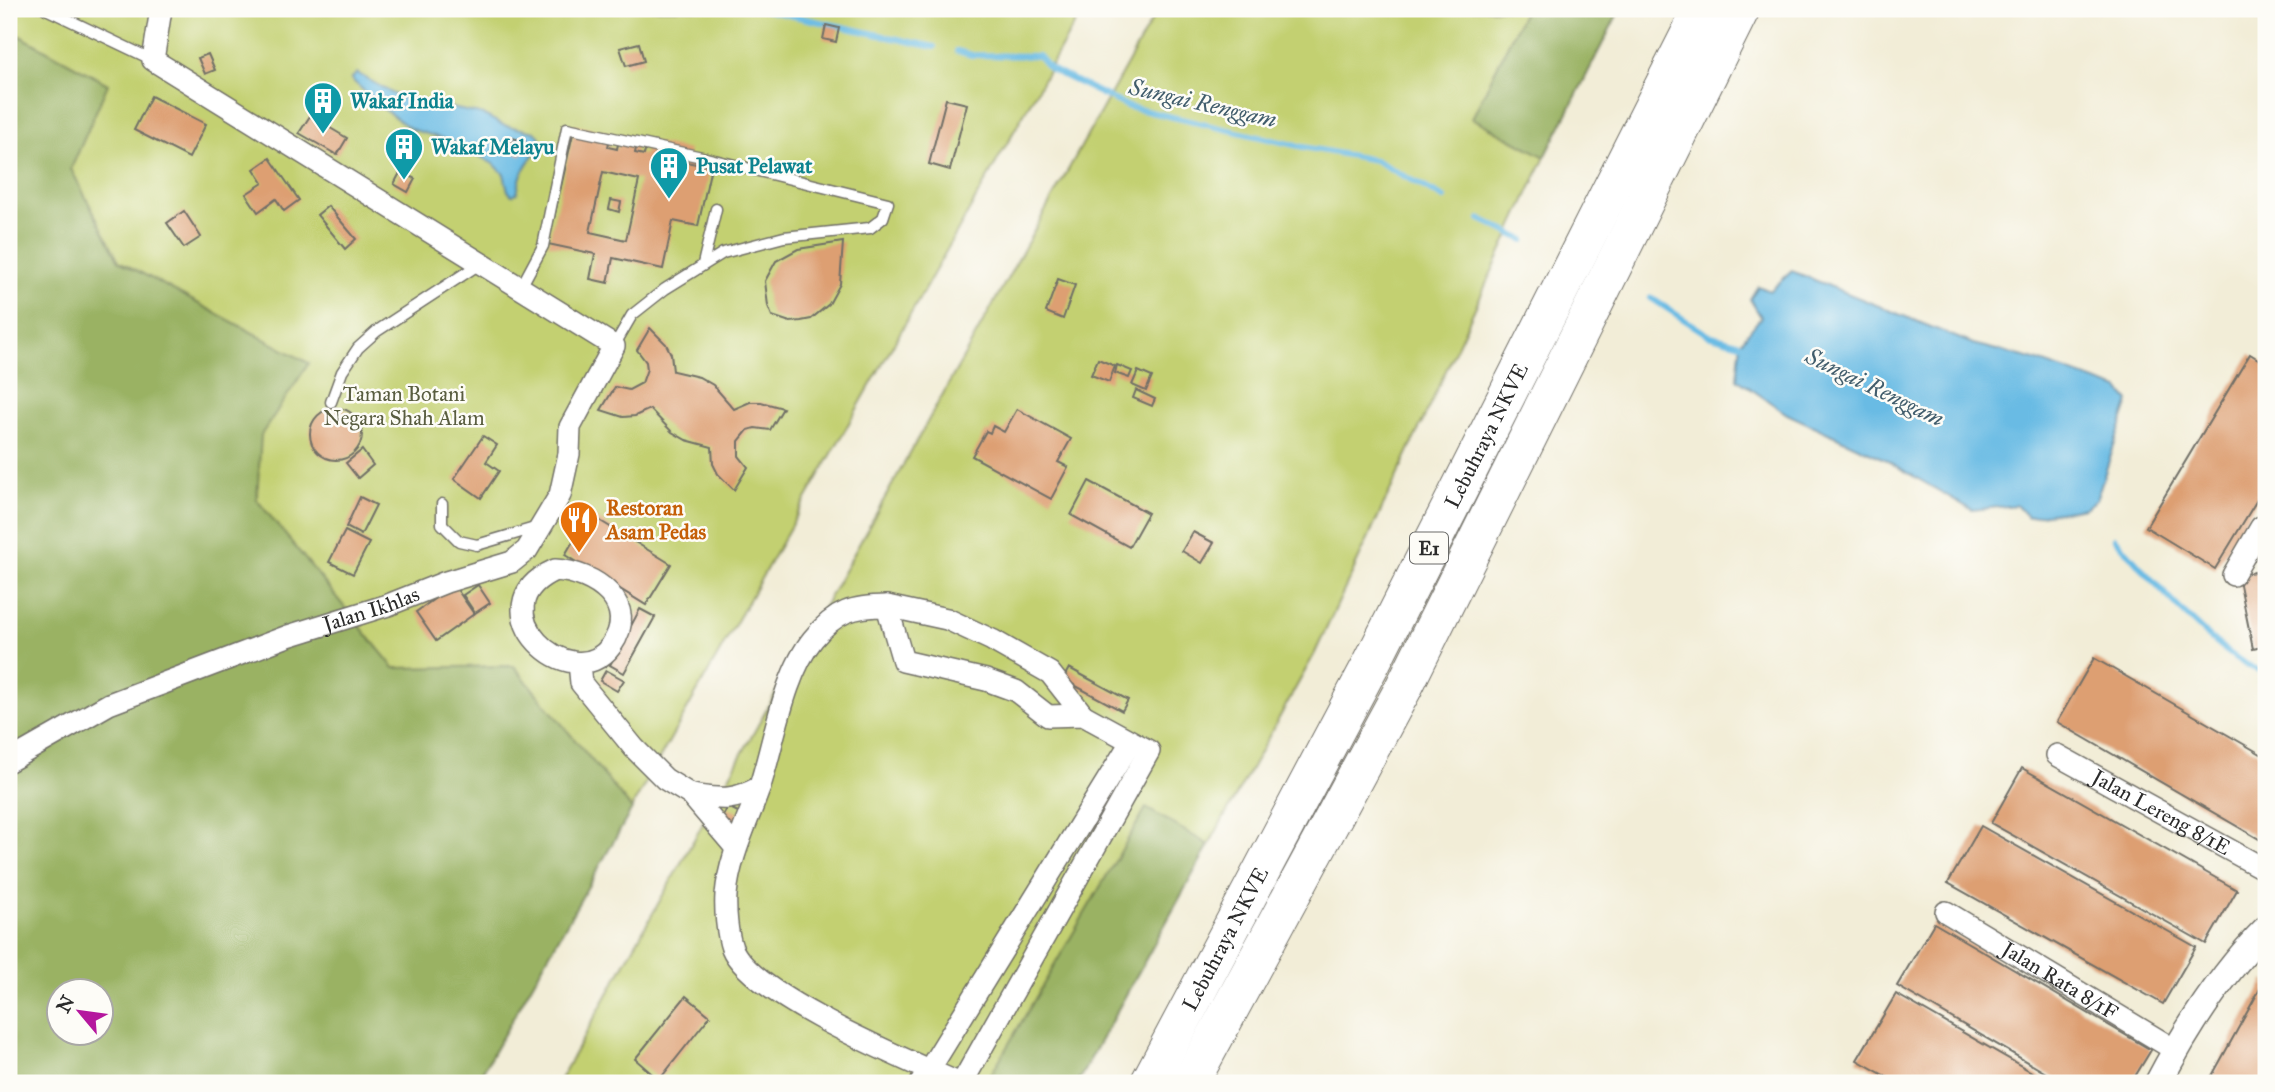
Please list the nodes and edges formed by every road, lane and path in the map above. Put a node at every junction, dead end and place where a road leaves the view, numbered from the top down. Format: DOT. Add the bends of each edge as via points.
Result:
graph roads {
  1 [pos="47,9"];
  2 [pos="161,9"];
  3 [pos="1702,9"];
  4 [pos="1741,9"];
  5 [pos="153,60"];
  6 [pos="716,209"];
  7 [pos="482,263"];
  8 [pos="703,264"];
  9 [pos="521,287"];
  10 [pos="614,346"];
  11 [pos="331,402"];
  12 [pos="442,504"];
  13 [pos="2264,525"];
  14 [pos="541,526"];
  15 [pos="512,562"];
  16 [pos="2232,575"];
  17 [pos="533,585"];
  18 [pos="887,606"];
  19 [pos="579,663"];
  20 [pos="1083,715"];
  21 [pos="1131,742"];
  22 [pos="2057,755"];
  23 [pos="9,761"];
  24 [pos="760,787"];
  25 [pos="691,795"];
  26 [pos="736,848"];
  27 [pos="2266,870"];
  28 [pos="1946,912"];
  29 [pos="2266,929"];
  30 [pos="2175,1050"];
  31 [pos="924,1077"];
  32 [pos="960,1083"];
  33 [pos="1149,1083"];
  34 [pos="1190,1083"];
  35 [pos="2158,1083"];
  1 -- 5 [label="lane"];
  2 -- 5 [label="street"];
  3 -- 33 [label="highway, Lebuhraya NKVE / E1" via="1370,666"];
  4 -- 34 [label="highway, Lebuhraya NKVE / E1" via="1403,689"];
  5 -- 7 [label="street"];
  6 -- 8 [label="lane"];
  7 -- 9 [label="street"];
  7 -- 11 [label="lane" via="358,348 342,372"];
  8 -- 9 [label="lane" via="723,253 784,237 870,228 883,218 888,203 567,128 543,246"];
  8 -- 10 [label="lane" via="632,315"];
  9 -- 10 [label="street"];
  10 -- 14 [label="street" via="574,416 560,495"];
  12 -- 14 [label="lane" via="442,524 459,541 477,545"];
  13 -- 16 [label="street"];
  14 -- 15 [label="street" via="527,550"];
  15 -- 17 [label="street"];
  15 -- 23 [label="street, Jalan Ikhlas" via="288,636 109,704"];
  17 -- 19 [label="street" via="523,610 532,637 544,650"];
  17 -- 19 [label="street" via="555,570 571,571 599,583 611,596 619,610 617,636 600,657"];
  18 -- 20 [label="street" via="947,619 992,640 1051,673"];
  18 -- 20 [label="street" via="902,661 1006,687 1048,716"];
  18 -- 24 [label="street" via="850,609 814,638 781,710"];
  19 -- 25 [label="street" via="581,683 634,748 665,779"];
  20 -- 21 [label="street"];
  21 -- 31 [label="street"];
  21 -- 32 [label="street" via="1149,751"];
  22 -- 27 [label="street, Jalan Lereng 8/1E"];
  24 -- 25 [label="street" via="741,797"];
  24 -- 26 [label="street"];
  25 -- 26 [label="street"];
  26 -- 31 [label="street" via="726,896 732,948 743,966 820,1018"];
  28 -- 30 [label="street, Jalan Rata 8/1F"];
  29 -- 30 [label="street" via="2238,957"];
  30 -- 35 [label="street"];
  31 -- 32 [label="street"];
}
